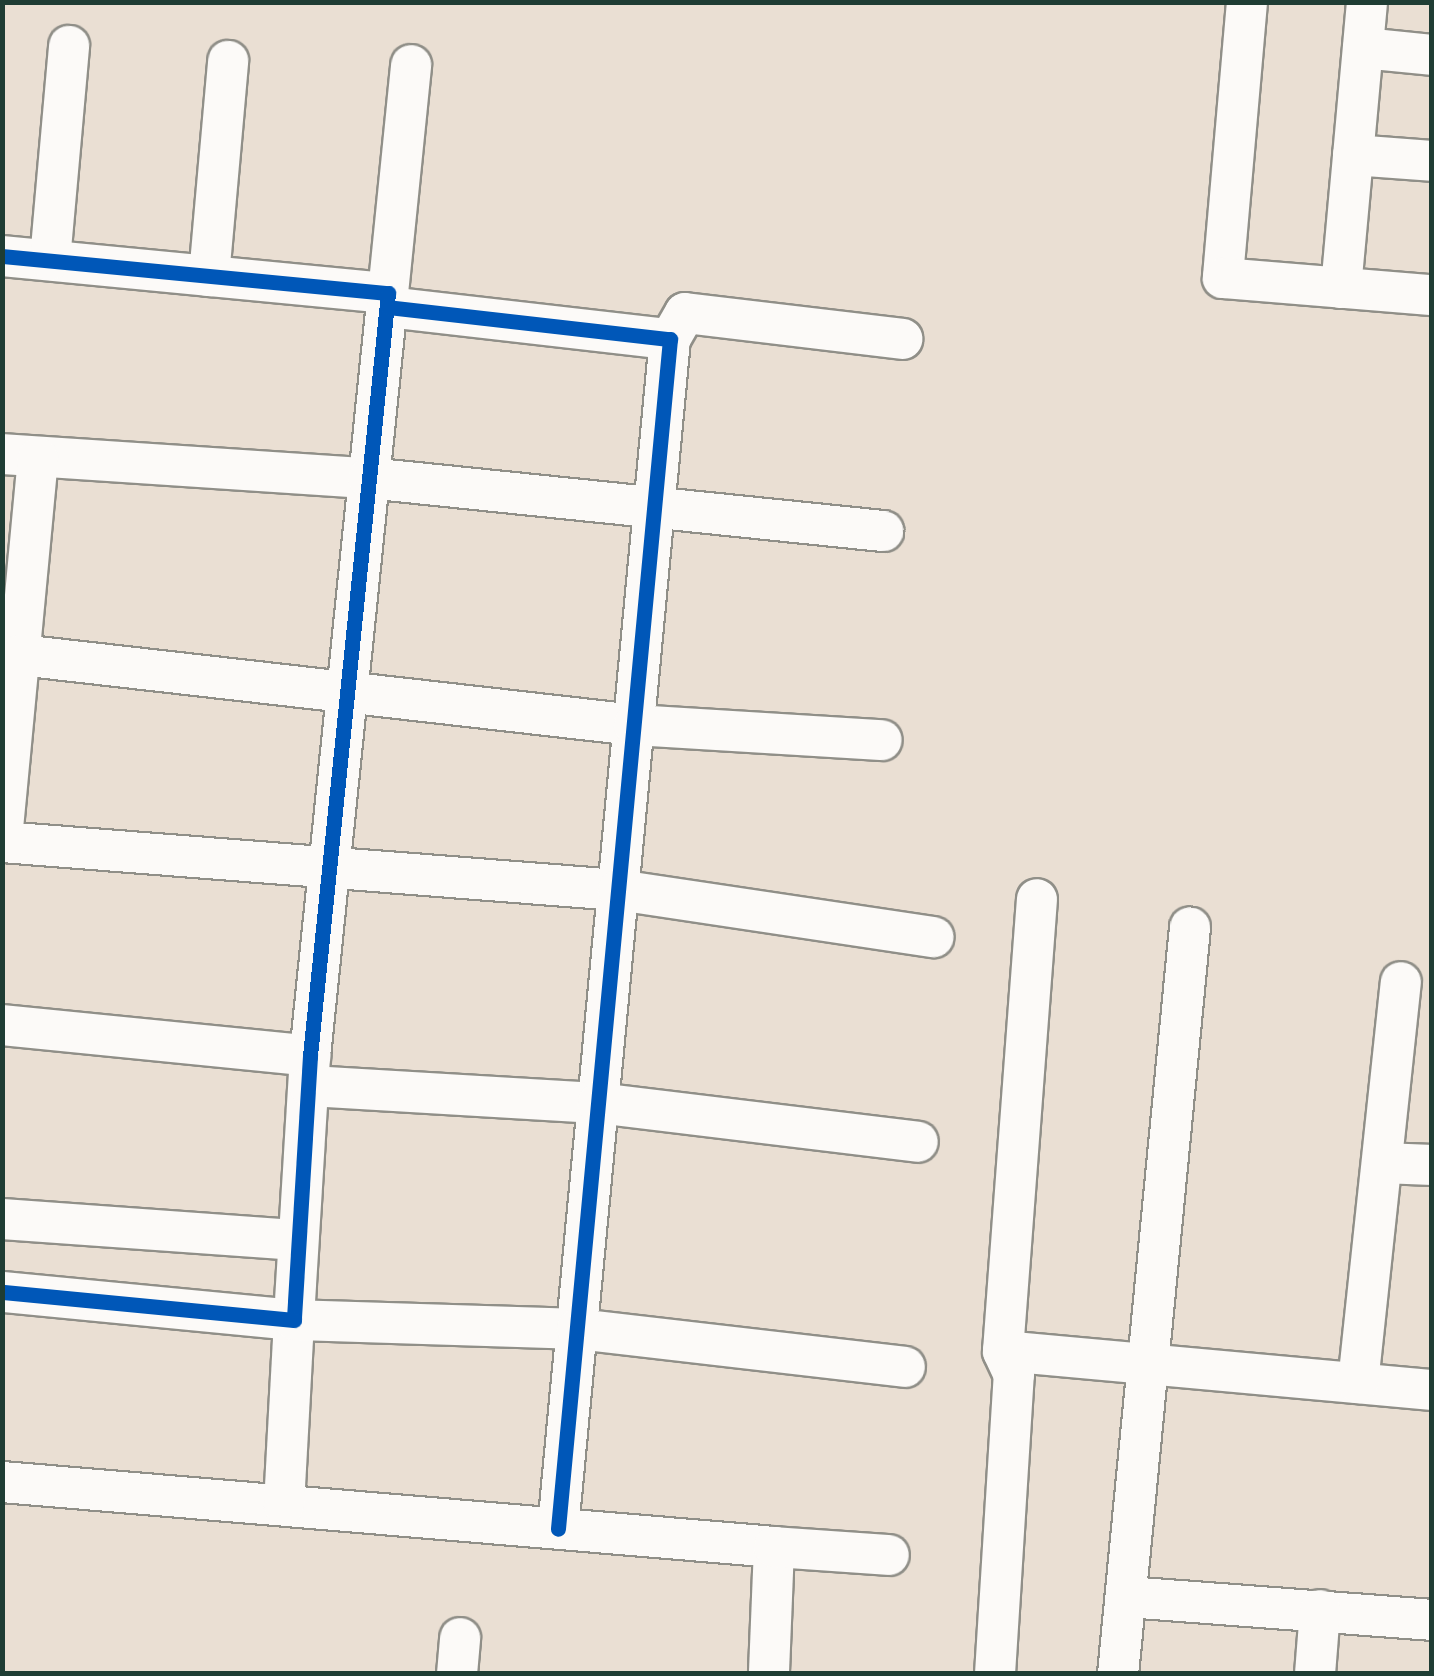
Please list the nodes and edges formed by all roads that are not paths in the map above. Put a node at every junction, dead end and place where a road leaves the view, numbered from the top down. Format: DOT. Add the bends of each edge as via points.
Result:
graph roads {
  1 [pos="1247,2"];
  2 [pos="1367,2"];
  3 [pos="69,46"];
  4 [pos="1363,48"];
  5 [pos="1432,55"];
  6 [pos="228,61"];
  7 [pos="411,65"];
  8 [pos="1353,155"];
  9 [pos="1432,161"];
  10 [pos="2,256"];
  11 [pos="50,260"];
  12 [pos="209,276"];
  13 [pos="1341,288"];
  14 [pos="1432,294"];
  15 [pos="388,300"];
  16 [pos="670,339"];
  17 [pos="902,339"];
  18 [pos="20,456"];
  19 [pos="368,478"];
  20 [pos="651,506"];
  21 [pos="883,531"];
  22 [pos="20,655"];
  23 [pos="348,686"];
  24 [pos="634,725"];
  25 [pos="882,740"];
  26 [pos="328,873"];
  27 [pos="618,890"];
  28 [pos="1037,899"];
  29 [pos="1190,926"];
  30 [pos="934,937"];
  31 [pos="1402,982"];
  32 [pos="2,1025"];
  33 [pos="309,1071"];
  34 [pos="598,1103"];
  35 [pos="918,1142"];
  36 [pos="1382,1163"];
  37 [pos="1432,1165"];
  38 [pos="2,1219"];
  39 [pos="297,1240"];
  40 [pos="2,1292"];
  41 [pos="294,1320"];
  42 [pos="577,1329"];
  43 [pos="1003,1351"];
  44 [pos="1152,1360"];
  45 [pos="905,1366"];
  46 [pos="1358,1383"];
  47 [pos="1432,1390"];
  48 [pos="2,1482"];
  49 [pos="284,1505"];
  50 [pos="558,1528"];
  51 [pos="774,1547"];
  52 [pos="888,1555"];
  53 [pos="1126,1597"];
  54 [pos="1320,1610"];
  55 [pos="1432,1620"];
  56 [pos="769,1674"];
  57 [pos="994,1674"];
  58 [pos="1118,1674"];
  59 [pos="1315,1674"];
  1 -- 13 [label="street" via="1223,278"];
  2 -- 4 [label="street"];
  3 -- 11 [label="street"];
  4 -- 5 [label="street"];
  4 -- 8 [label="street"];
  6 -- 12 [label="street"];
  7 -- 15 [label="street"];
  8 -- 9 [label="street"];
  8 -- 13 [label="street"];
  10 -- 11 [label="street"];
  11 -- 12 [label="street"];
  12 -- 15 [label="street"];
  13 -- 14 [label="street"];
  15 -- 16 [label="street"];
  15 -- 19 [label="street"];
  16 -- 17 [label="street" via="685,313"];
  16 -- 20 [label="street"];
  18 -- 19 [label="street"];
  18 -- 22 [label="street"];
  19 -- 20 [label="street"];
  19 -- 23 [label="street"];
  20 -- 21 [label="street"];
  20 -- 24 [label="street"];
  22 -- 23 [label="street"];
  22 -- 26 [label="street" via="2,842"];
  23 -- 24 [label="street"];
  23 -- 26 [label="street"];
  24 -- 25 [label="street"];
  24 -- 27 [label="street"];
  26 -- 27 [label="street"];
  26 -- 33 [label="street"];
  27 -- 30 [label="street"];
  27 -- 34 [label="street"];
  28 -- 43 [label="street"];
  29 -- 44 [label="street"];
  31 -- 36 [label="street"];
  32 -- 33 [label="street"];
  33 -- 34 [label="street"];
  33 -- 39 [label="street"];
  34 -- 35 [label="street"];
  34 -- 42 [label="street"];
  36 -- 37 [label="street"];
  36 -- 46 [label="street"];
  38 -- 39 [label="street"];
  39 -- 41 [label="street"];
  40 -- 41 [label="street"];
  41 -- 42 [label="street"];
  41 -- 49 [label="street"];
  42 -- 45 [label="street"];
  42 -- 50 [label="street"];
  43 -- 44 [label="street"];
  43 -- 57 [label="street" via="1014,1375"];
  44 -- 46 [label="street"];
  44 -- 53 [label="street"];
  46 -- 47 [label="street"];
  48 -- 49 [label="street"];
  49 -- 50 [label="street"];
  50 -- 51 [label="street"];
  51 -- 52 [label="street"];
  51 -- 56 [label="street"];
  53 -- 54 [label="street"];
  53 -- 58 [label="street"];
  54 -- 55 [label="street"];
  54 -- 59 [label="street"];
}
